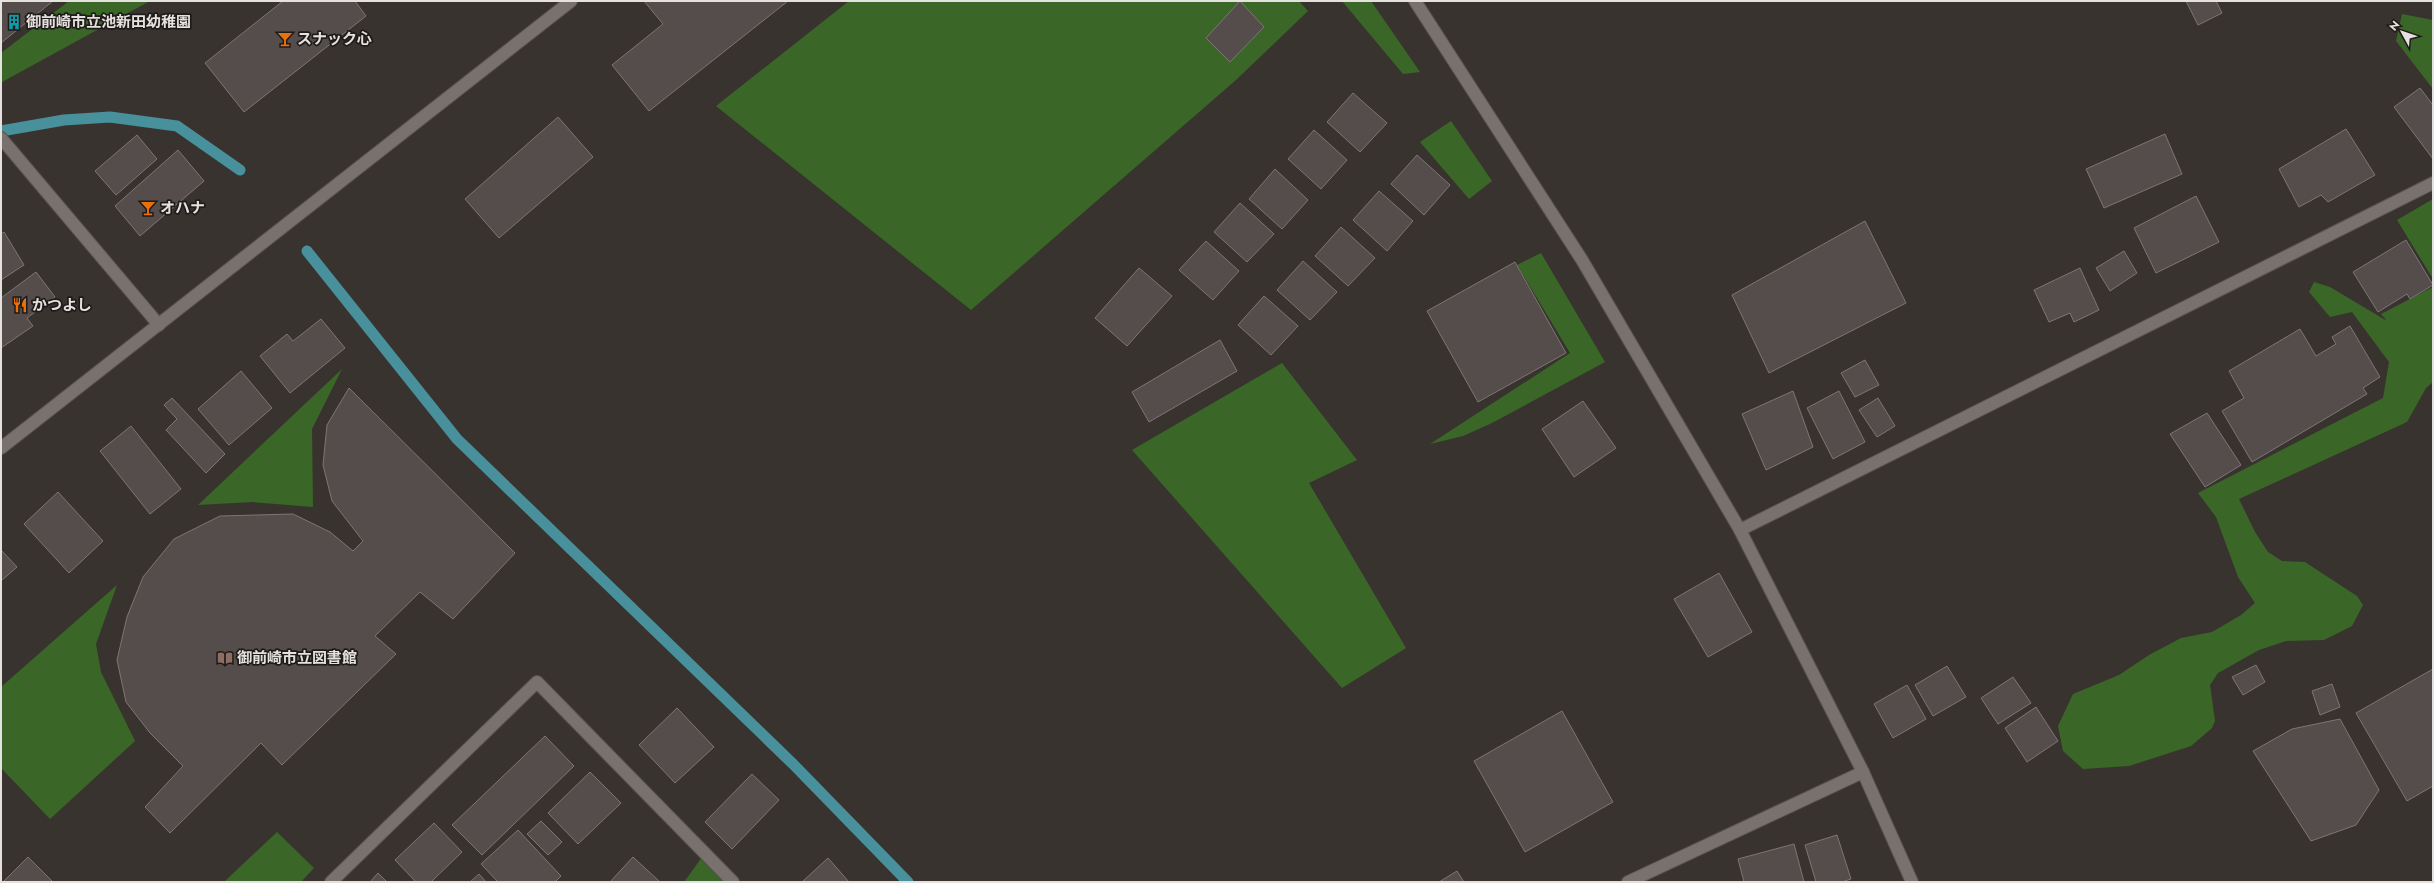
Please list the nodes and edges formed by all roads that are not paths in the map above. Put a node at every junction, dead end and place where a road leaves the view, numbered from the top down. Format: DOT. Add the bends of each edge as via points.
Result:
graph roads {
  1 [pos="571,1"];
  2 [pos="1415,1"];
  3 [pos="1,138"];
  4 [pos="2433,183"];
  5 [pos="159,325"];
  6 [pos="1,448"];
  7 [pos="1740,530"];
  8 [pos="1863,772"];
  9 [pos="331,882"];
  10 [pos="733,882"];
  11 [pos="1628,882"];
  12 [pos="1912,882"];
  1 -- 5 [label="street"];
  2 -- 7 [label="street" via="1582,260"];
  3 -- 5 [label="street"];
  4 -- 7 [label="street"];
  5 -- 6 [label="street"];
  7 -- 8 [label="street"];
  8 -- 11 [label="street"];
  8 -- 12 [label="street"];
  9 -- 10 [label="street" via="537,682"];
}
